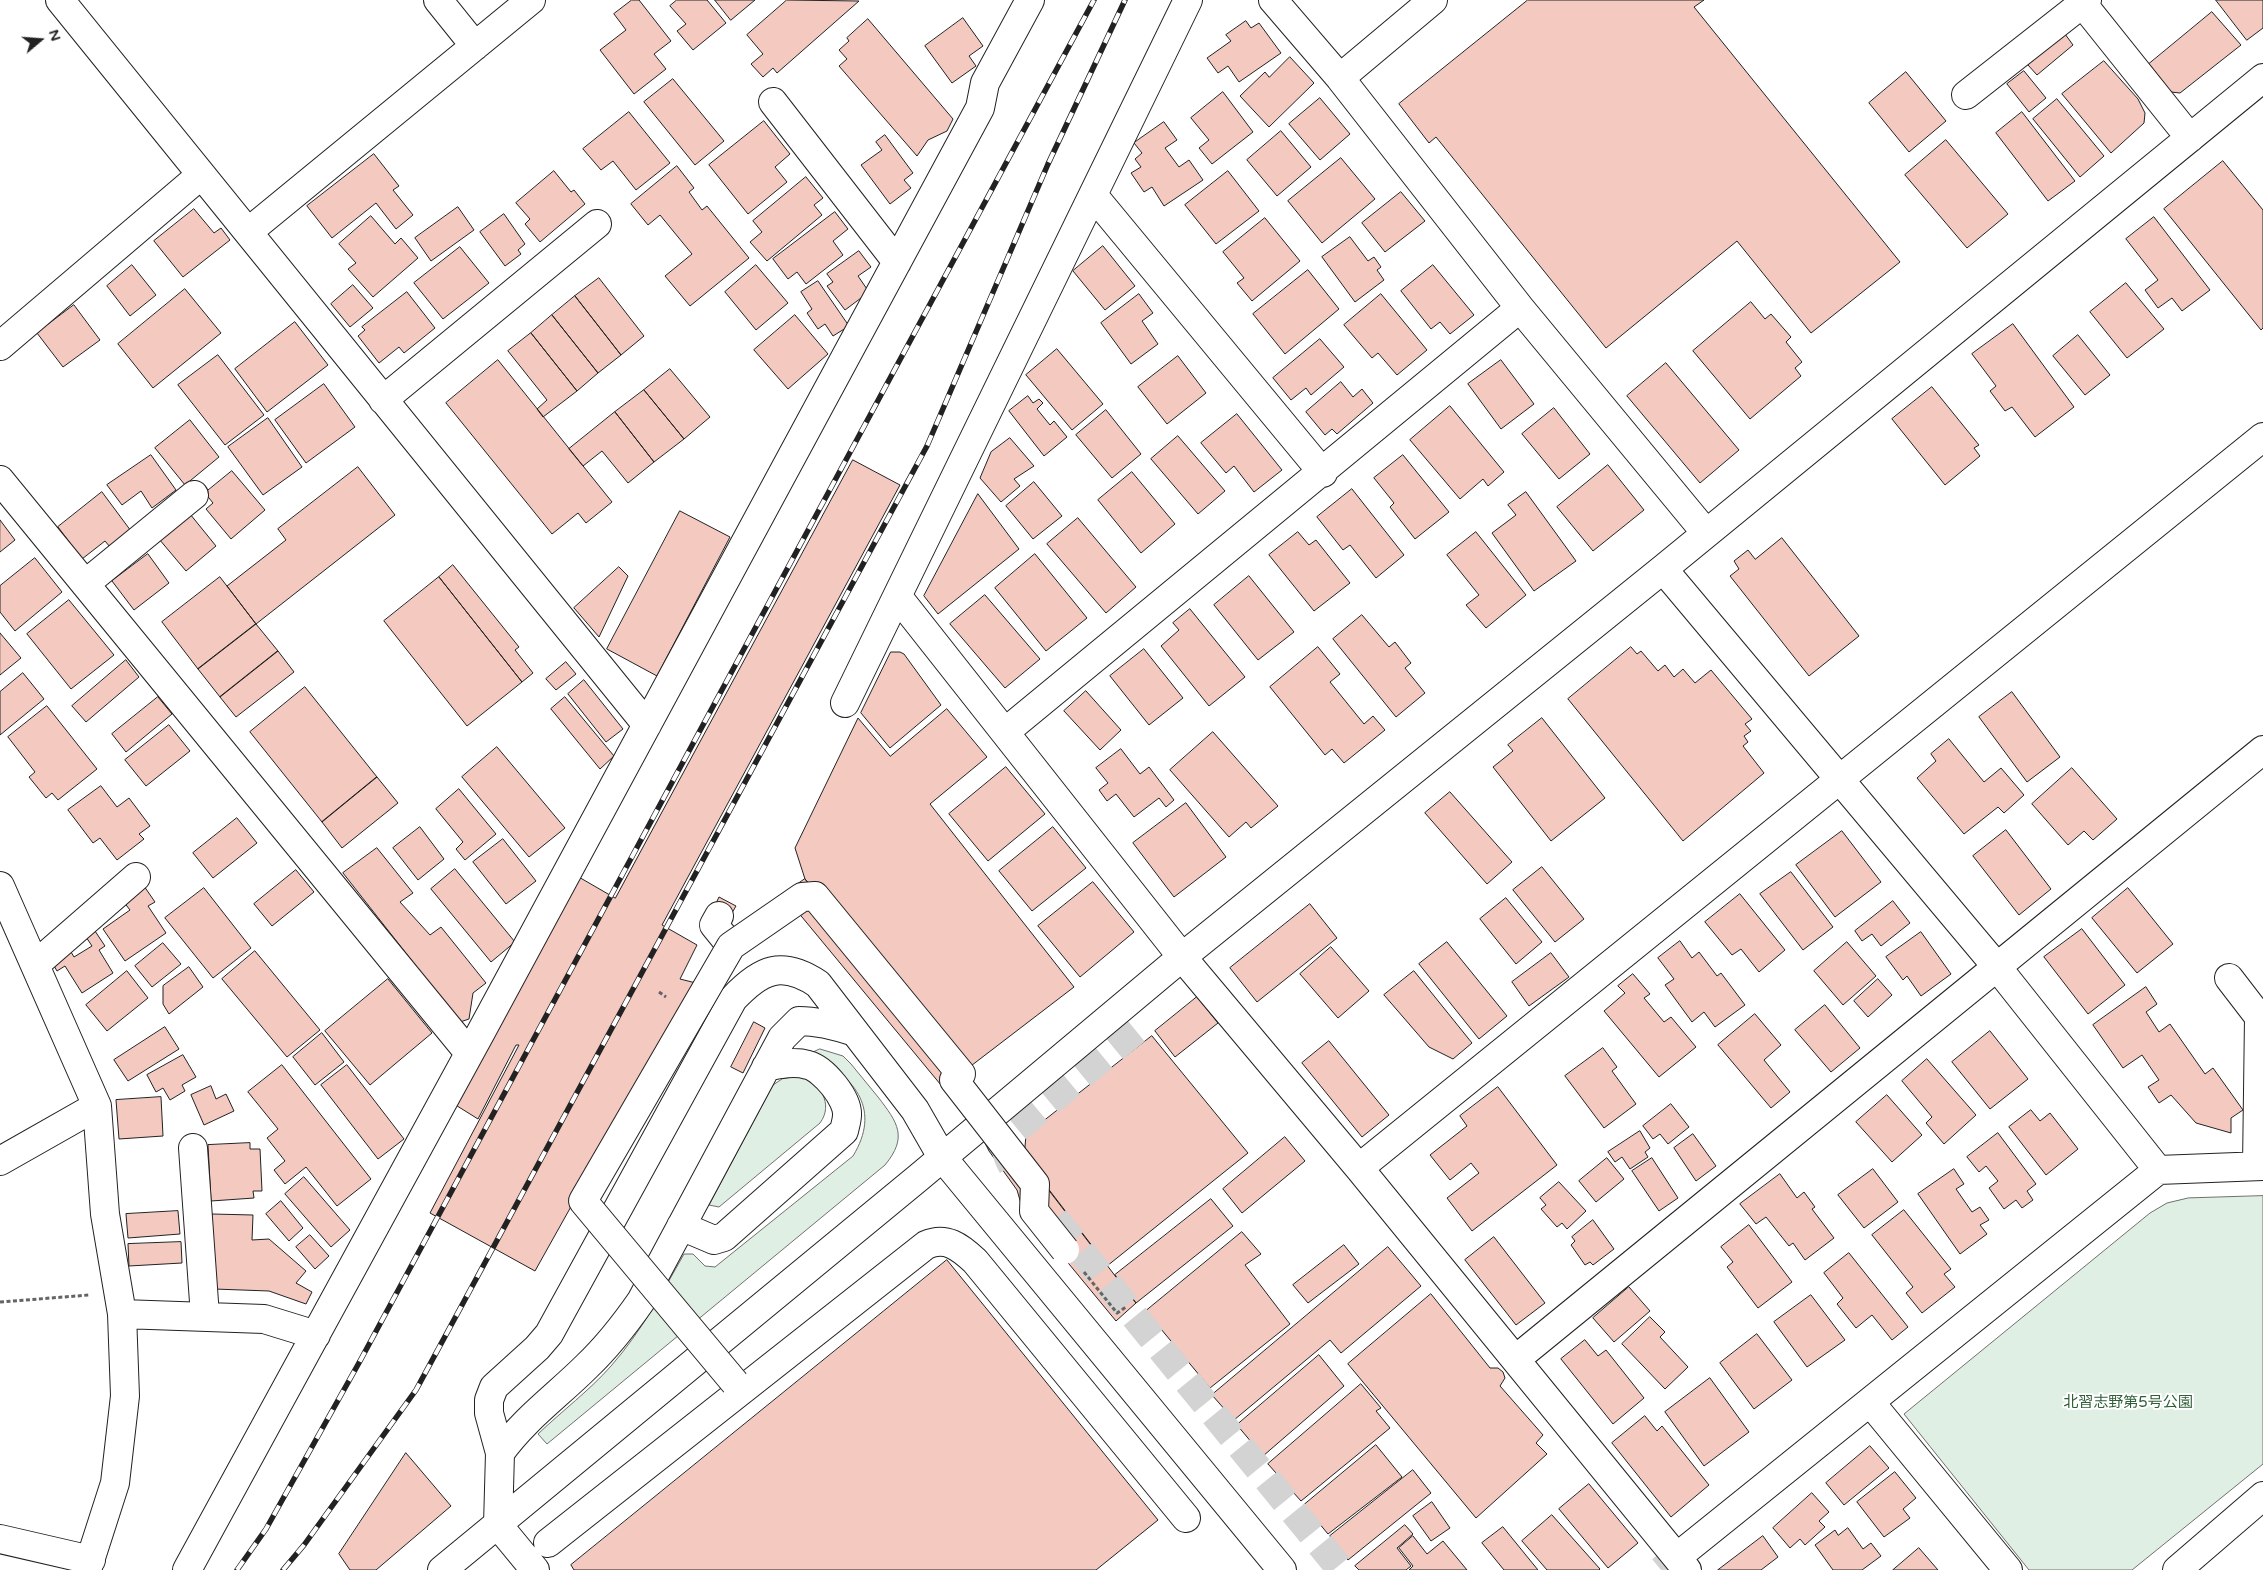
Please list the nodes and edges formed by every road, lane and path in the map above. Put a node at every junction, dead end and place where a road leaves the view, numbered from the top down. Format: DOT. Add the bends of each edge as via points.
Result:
graph roads {
  1 [pos="60,0"];
  2 [pos="438,0"];
  3 [pos="531,0"];
  4 [pos="1030,0"];
  5 [pos="1188,0"];
  6 [pos="1273,0"];
  7 [pos="1433,0"];
  8 [pos="2084,2"];
  9 [pos="475,46"];
  10 [pos="1340,78"];
  11 [pos="2263,78"];
  12 [pos="1966,95"];
  13 [pos="773,102"];
  14 [pos="2190,138"];
  15 [pos="202,175"];
  16 [pos="1093,195"];
  17 [pos="597,224"];
  18 [pos="248,232"];
  19 [pos="897,262"];
  20 [pos="1520,308"];
  21 [pos="0,346"];
  22 [pos="383,400"];
  23 [pos="2263,437"];
  24 [pos="1323,473"];
  25 [pos="0,480"];
  26 [pos="194,495"];
  27 [pos="1706,533"];
  28 [pos="1663,568"];
  29 [pos="85,584"];
  30 [pos="898,597"];
  31 [pos="845,703"];
  32 [pos="647,725"];
  33 [pos="1005,732"];
  34 [pos="2263,750"];
  35 [pos="1842,780"];
  36 [pos="136,877"];
  37 [pos="0,886"];
  38 [pos="718,916"];
  39 [pos="731,946"];
  40 [pos="1182,957"];
  41 [pos="35,965"];
  42 [pos="1997,967"];
  43 [pos="2229,978"];
  44 [pos="855,1032"];
  45 [pos="469,1053"];
  46 [pos="766,1067"];
  47 [pos="97,1106"];
  48 [pos="986,1121"];
  49 [pos="193,1148"];
  50 [pos="942,1157"];
  51 [pos="0,1161"];
  52 [pos="2260,1166"];
  53 [pos="1359,1168"];
  54 [pos="2158,1170"];
  55 [pos="681,1226"];
  56 [pos="1065,1250"];
  57 [pos="0,1302"];
  58 [pos="121,1303"];
  59 [pos="1126,1307"];
  60 [pos="205,1316"];
  61 [pos="316,1335"];
  62 [pos="1516,1359"];
  63 [pos="735,1383"];
  64 [pos="1870,1402"];
  65 [pos="500,1453"];
  66 [pos="2263,1496"];
  67 [pos="1186,1518"];
  68 [pos="498,1524"];
  69 [pos="0,1539"];
  70 [pos="548,1543"];
  71 [pos="1682,1564"];
  72 [pos="89,1565"];
  73 [pos="187,1570"];
  74 [pos="442,1570"];
  75 [pos="535,1570"];
  76 [pos="1282,1570"];
  77 [pos="2008,1570"];
  78 [pos="2178,1570"];
  1 -- 15 [label="street"];
  2 -- 9 [label="street"];
  3 -- 9 [label="street"];
  4 -- 19 [label="street" via="985,84 980,108"];
  5 -- 16 [label="street"];
  6 -- 10 [label="street"];
  7 -- 10 [label="street"];
  8 -- 12 [label="street"];
  8 -- 14 [label="street"];
  9 -- 18 [label="street"];
  10 -- 20 [label="street"];
  11 -- 14 [label="street"];
  13 -- 19 [label="street"];
  14 -- 27 [label="street"];
  15 -- 18 [label="street"];
  15 -- 21 [label="street"];
  16 -- 24 [label="street"];
  16 -- 30 [label="street"];
  17 -- 22 [label="street"];
  18 -- 22 [label="street"];
  19 -- 32 [label="street"];
  20 -- 24 [label="street"];
  20 -- 27 [label="street"];
  22 -- 32 [label="street"];
  23 -- 35 [label="street"];
  24 -- 33 [label="street"];
  25 -- 29 [label="street"];
  26 -- 29 [label="street"];
  27 -- 28 [label="street"];
  28 -- 35 [label="street"];
  28 -- 40 [label="street"];
  29 -- 45 [label="street"];
  30 -- 31 [label="street"];
  30 -- 33 [label="street"];
  32 -- 45 [label="street"];
  33 -- 40 [label="street"];
  34 -- 42 [label="street"];
  35 -- 42 [label="street"];
  35 -- 53 [label="street"];
  36 -- 41 [label="street"];
  37 -- 41 [label="street"];
  38 -- 39 [label="street" via="714,924"];
  39 -- 48 [label="street, bridge" via="802,896 815,896 961,1074 954,1080"];
  39 -- 63 [label="street, bridge" via="647,1082 583,1201"];
  40 -- 48 [label="street"];
  40 -- 53 [label="street"];
  41 -- 47 [label="street"];
  42 -- 54 [label="street"];
  42 -- 62 [label="street"];
  43 -- 52 [label="street" via="2259,1017"];
  44 -- 46 [label="street" via="812,1021 799,1021 782,1038"];
  44 -- 50 [label="street" via="915,1110"];
  44 -- 65 [label="street" via="818,984 802,973 785,970 766,972 749,982 733,999 549,1334 494,1387 489,1413"];
  45 -- 61 [label="street"];
  46 -- 55 [label="street"];
  46 -- 55 [label="street" via="798,1063 811,1065 825,1075 840,1093 848,1114 844,1130 724,1237 714,1240"];
  47 -- 51 [label="street"];
  47 -- 58 [label="street" via="105,1214"];
  48 -- 50 [label="street"];
  48 -- 56 [label="street, bridge" via="1036,1184 1034,1211"];
  49 -- 60 [label="street"];
  50 -- 68 [label="street"];
  50 -- 76 [label="street"];
  52 -- 54 [label="street"];
  53 -- 62 [label="street"];
  54 -- 64 [label="street"];
  55 -- 65 [label="street" via="641,1301 617,1335 512,1436"];
  56 -- 59 [label="path" via="1117,1313"];
  57 -- 58 [label="path"];
  58 -- 60 [label="street"];
  58 -- 72 [label="street" via="125,1396 115,1483"];
  60 -- 61 [label="street" via="264,1319"];
  61 -- 73 [label="street"];
  62 -- 71 [label="street"];
  64 -- 71 [label="street"];
  64 -- 77 [label="street"];
  65 -- 68 [label="street"];
  66 -- 78 [label="street"];
  67 -- 70 [label="street" via="975,1261 951,1242 936,1241 926,1245"];
  68 -- 74 [label="street"];
  68 -- 75 [label="street"];
  69 -- 72 [label="street"];
}
